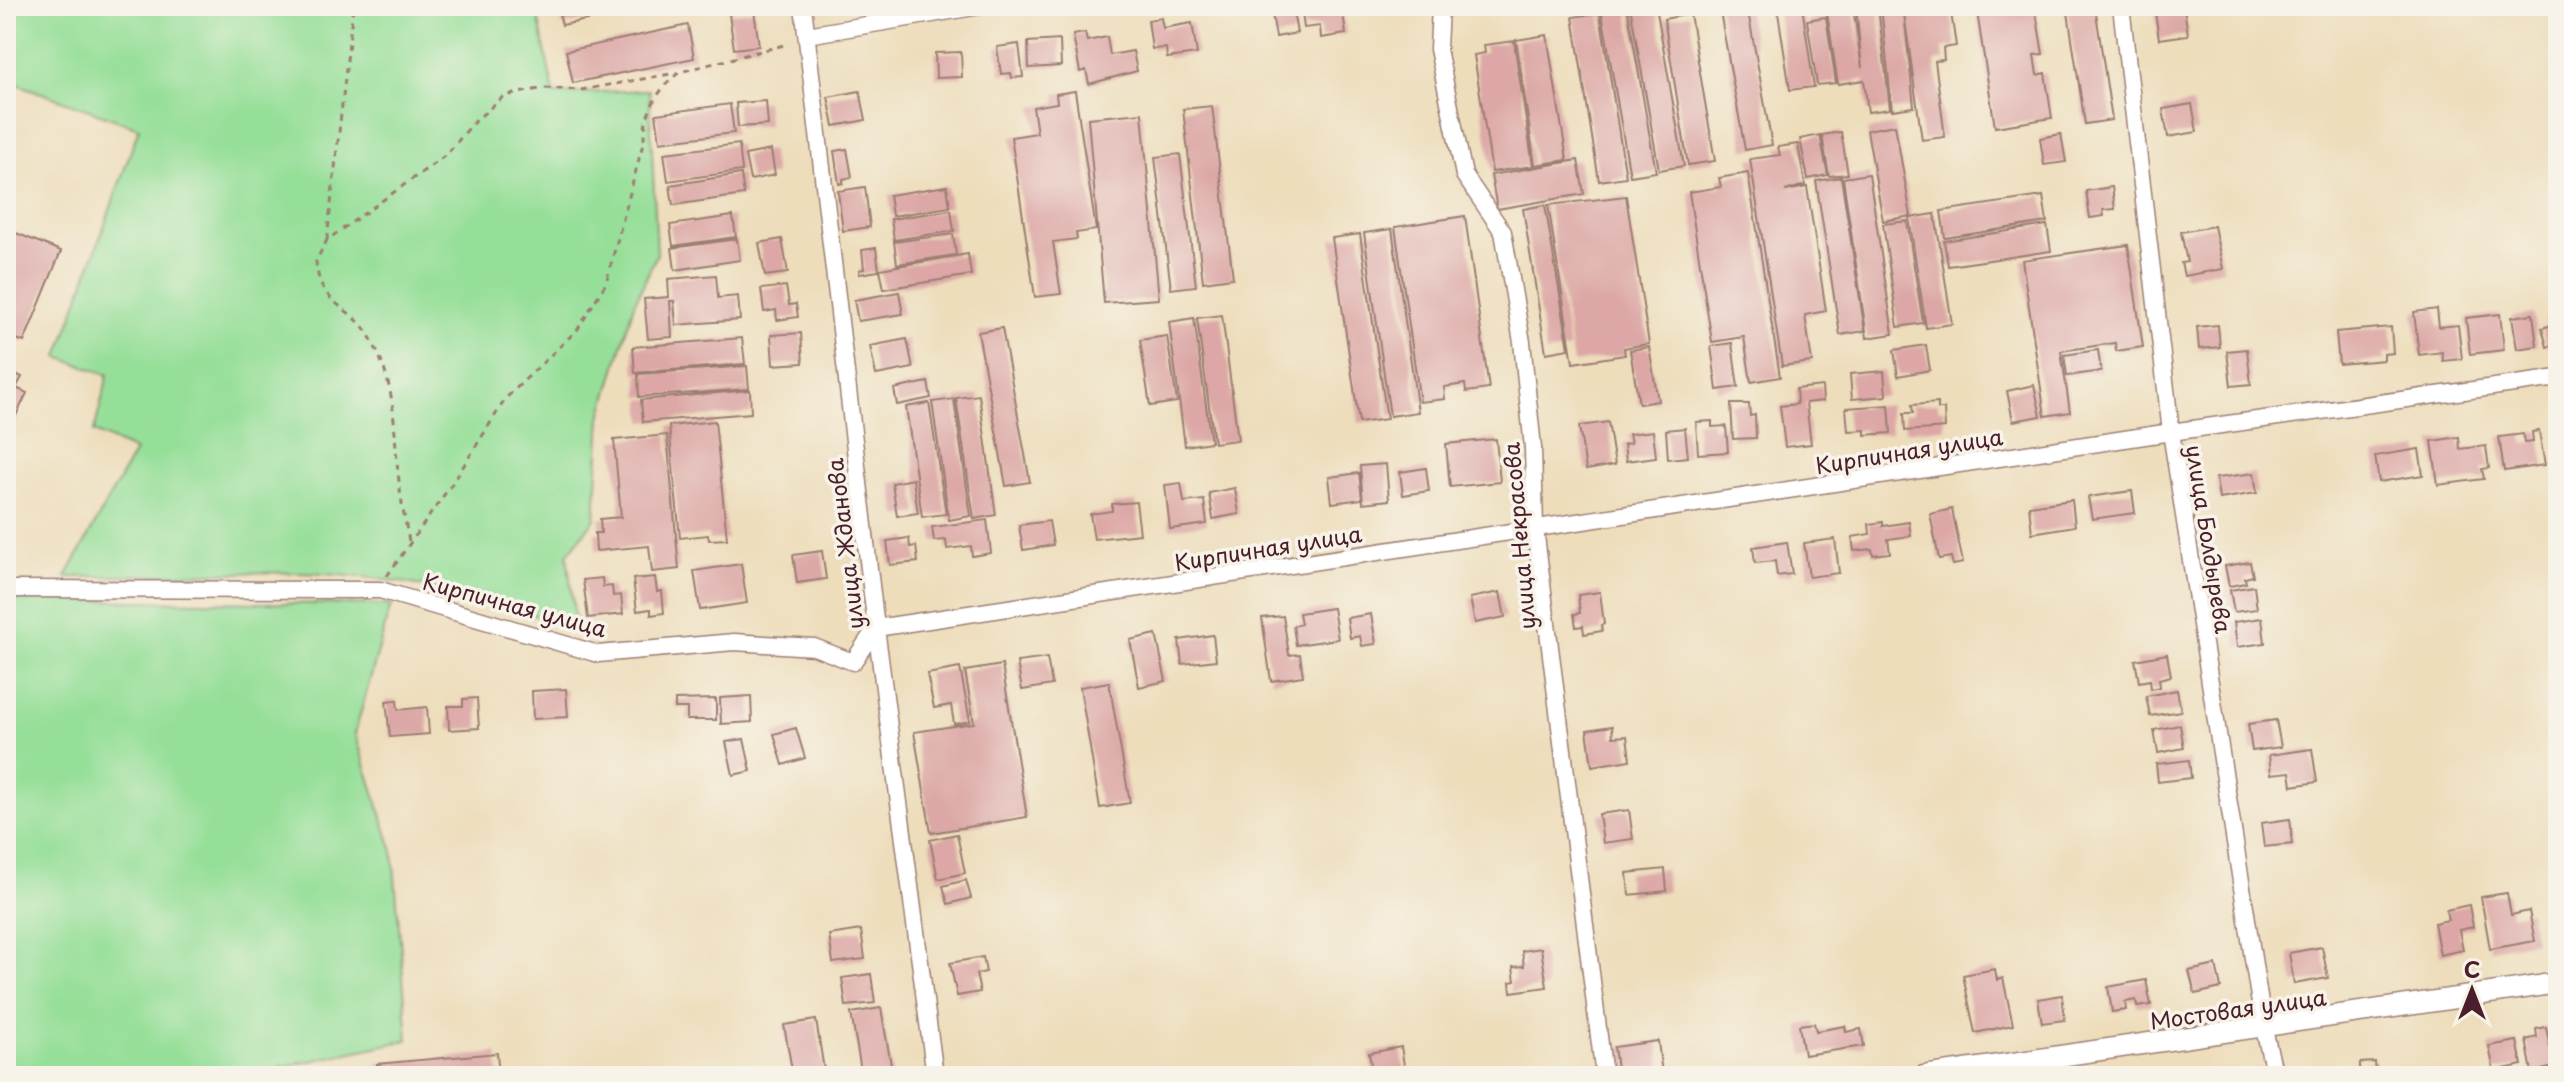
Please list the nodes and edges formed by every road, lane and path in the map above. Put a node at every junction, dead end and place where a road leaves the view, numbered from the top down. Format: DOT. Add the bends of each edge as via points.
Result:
graph roads {
  1 [pos="353,6"];
  2 [pos="803,6"];
  3 [pos="980,6"];
  4 [pos="1440,6"];
  5 [pos="2121,6"];
  6 [pos="807,37"];
  7 [pos="680,72"];
  8 [pos="327,240"];
  9 [pos="2558,378"];
  10 [pos="2171,432"];
  11 [pos="1535,528"];
  12 [pos="409,541"];
  13 [pos="6,589"];
  14 [pos="380,590"];
  15 [pos="876,628"];
  16 [pos="2558,983"];
  17 [pos="2264,1029"];
  18 [pos="935,1076"];
  19 [pos="1604,1076"];
  20 [pos="1924,1076"];
  21 [pos="2275,1076"];
  1 -- 8 [label="path"];
  2 -- 6 [label="street, улица Жданова"];
  3 -- 6 [label="street"];
  4 -- 11 [label="street, улица Некрасова" via="1438,49 1464,175 1503,232 1522,342"];
  5 -- 10 [label="street, улица Болдырева"];
  6 -- 7 [label="path"];
  6 -- 15 [label="street, улица Жданова"];
  7 -- 8 [label="path" via="581,90 544,88 504,96 446,155"];
  7 -- 12 [label="path" via="665,83 644,121 644,140 606,283 578,329 506,398"];
  8 -- 12 [label="path" via="316,261 323,293 362,325 387,371"];
  9 -- 10 [label="street, Кирпичная улица"];
  10 -- 11 [label="street, Кирпичная улица"];
  10 -- 17 [label="street, улица Болдырева"];
  11 -- 15 [label="street, Кирпичная улица"];
  11 -- 19 [label="street, улица Некрасова"];
  12 -- 14 [label="path"];
  13 -- 14 [label="street, Кирпичная улица"];
  14 -- 15 [label="street, Кирпичная улица" via="598,654 734,642 814,647 853,662"];
  15 -- 18 [label="street, улица Жданова"];
  16 -- 17 [label="street, Мостовая улица"];
  17 -- 20 [label="street, Мостовая улица"];
  17 -- 21 [label="street, улица Болдырева"];
}
